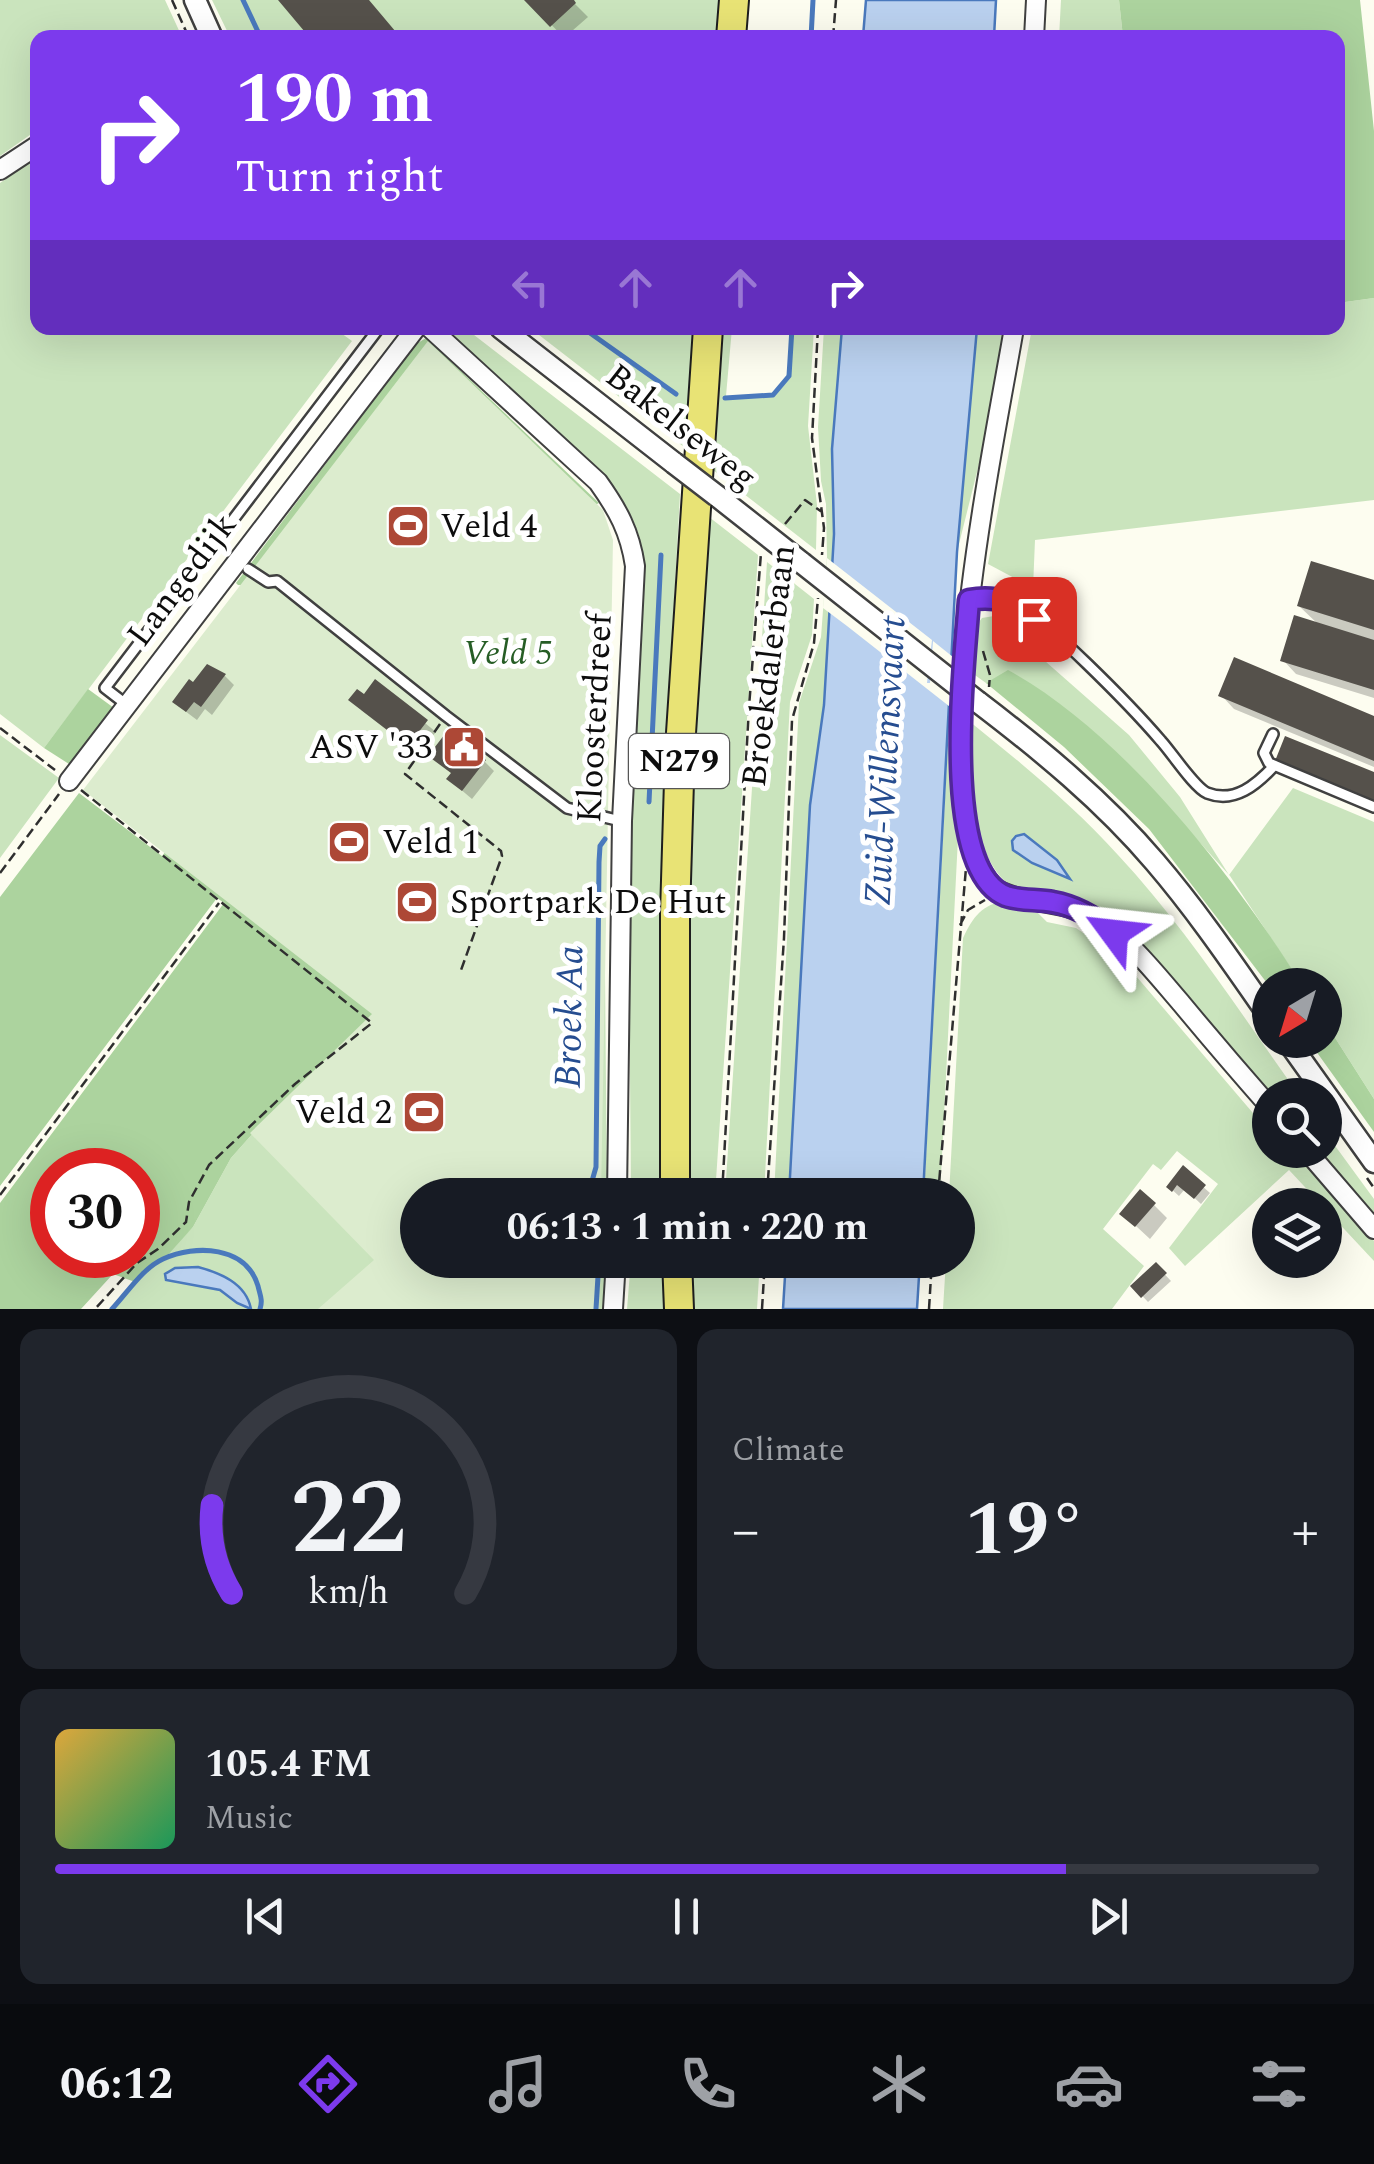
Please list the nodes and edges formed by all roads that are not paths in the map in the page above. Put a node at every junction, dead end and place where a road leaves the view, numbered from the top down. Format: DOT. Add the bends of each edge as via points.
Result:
graph roads {
  1 [pos="194,0"];
  2 [pos="734,0"];
  3 [pos="1036,0"];
  4 [pos="208,30"];
  5 [pos="732,30"];
  6 [pos="1034,30"];
  7 [pos="30,150"];
  8 [pos="0,170"];
  9 [pos="375,335"];
  10 [pos="411,335"];
  11 [pos="438,335"];
  12 [pos="510,335"];
  13 [pos="707,335"];
  14 [pos="1013,335"];
  15 [pos="248,569"];
  16 [pos="969,600"];
  17 [pos="127,705"];
  18 [pos="1273,734"];
  19 [pos="1274,766"];
  20 [pos="69,781"];
  21 [pos="1374,807"];
  22 [pos="622,821"];
  23 [pos="1252,991"];
  24 [pos="1300,1058"];
  25 [pos="1252,1087"];
  26 [pos="1374,1162"];
  27 [pos="1321,1168"];
  28 [pos="617,1178"];
  29 [pos="675,1178"];
  30 [pos="1374,1229"];
  31 [pos="615,1278"];
  32 [pos="678,1278"];
  33 [pos="613,1309"];
  34 [pos="679,1309"];
  1 -- 4 [label="street"];
  2 -- 5 [label="main road"];
  3 -- 6 [label="street"];
  7 -- 8 [label="street"];
  9 -- 17 [label="lane" via="105,688"];
  10 -- 17 [label="street, Langedijk"];
  11 -- 22 [label="street, Kloosterdreef" via="598,482 631,538"];
  12 -- 23 [label="street, Bakelseweg, bridge" via="811,565 1063,771 1136,842"];
  13 -- 29 [label="main road, N279" via="680,748"];
  14 -- 16 [label="street"];
  15 -- 22 [label="lane" via="268,582 278,580 567,808"];
  16 -- 19 [label="lane" via="1011,601 1058,637 1148,725 1204,792 1227,796 1253,788"];
  16 -- 25 [label="street" via="960,772 970,844 988,880 1006,896 1056,902 1093,916 1134,949"];
  17 -- 20 [label="street, Langedijk"];
  18 -- 19 [label="lane" via="1264,753"];
  19 -- 21 [label="lane"];
  22 -- 28 [label="street, Kloosterdreef"];
  24 -- 26 [label="street"];
  27 -- 30 [label="street"];
  31 -- 33 [label="street"];
  32 -- 34 [label="main road"];
}
